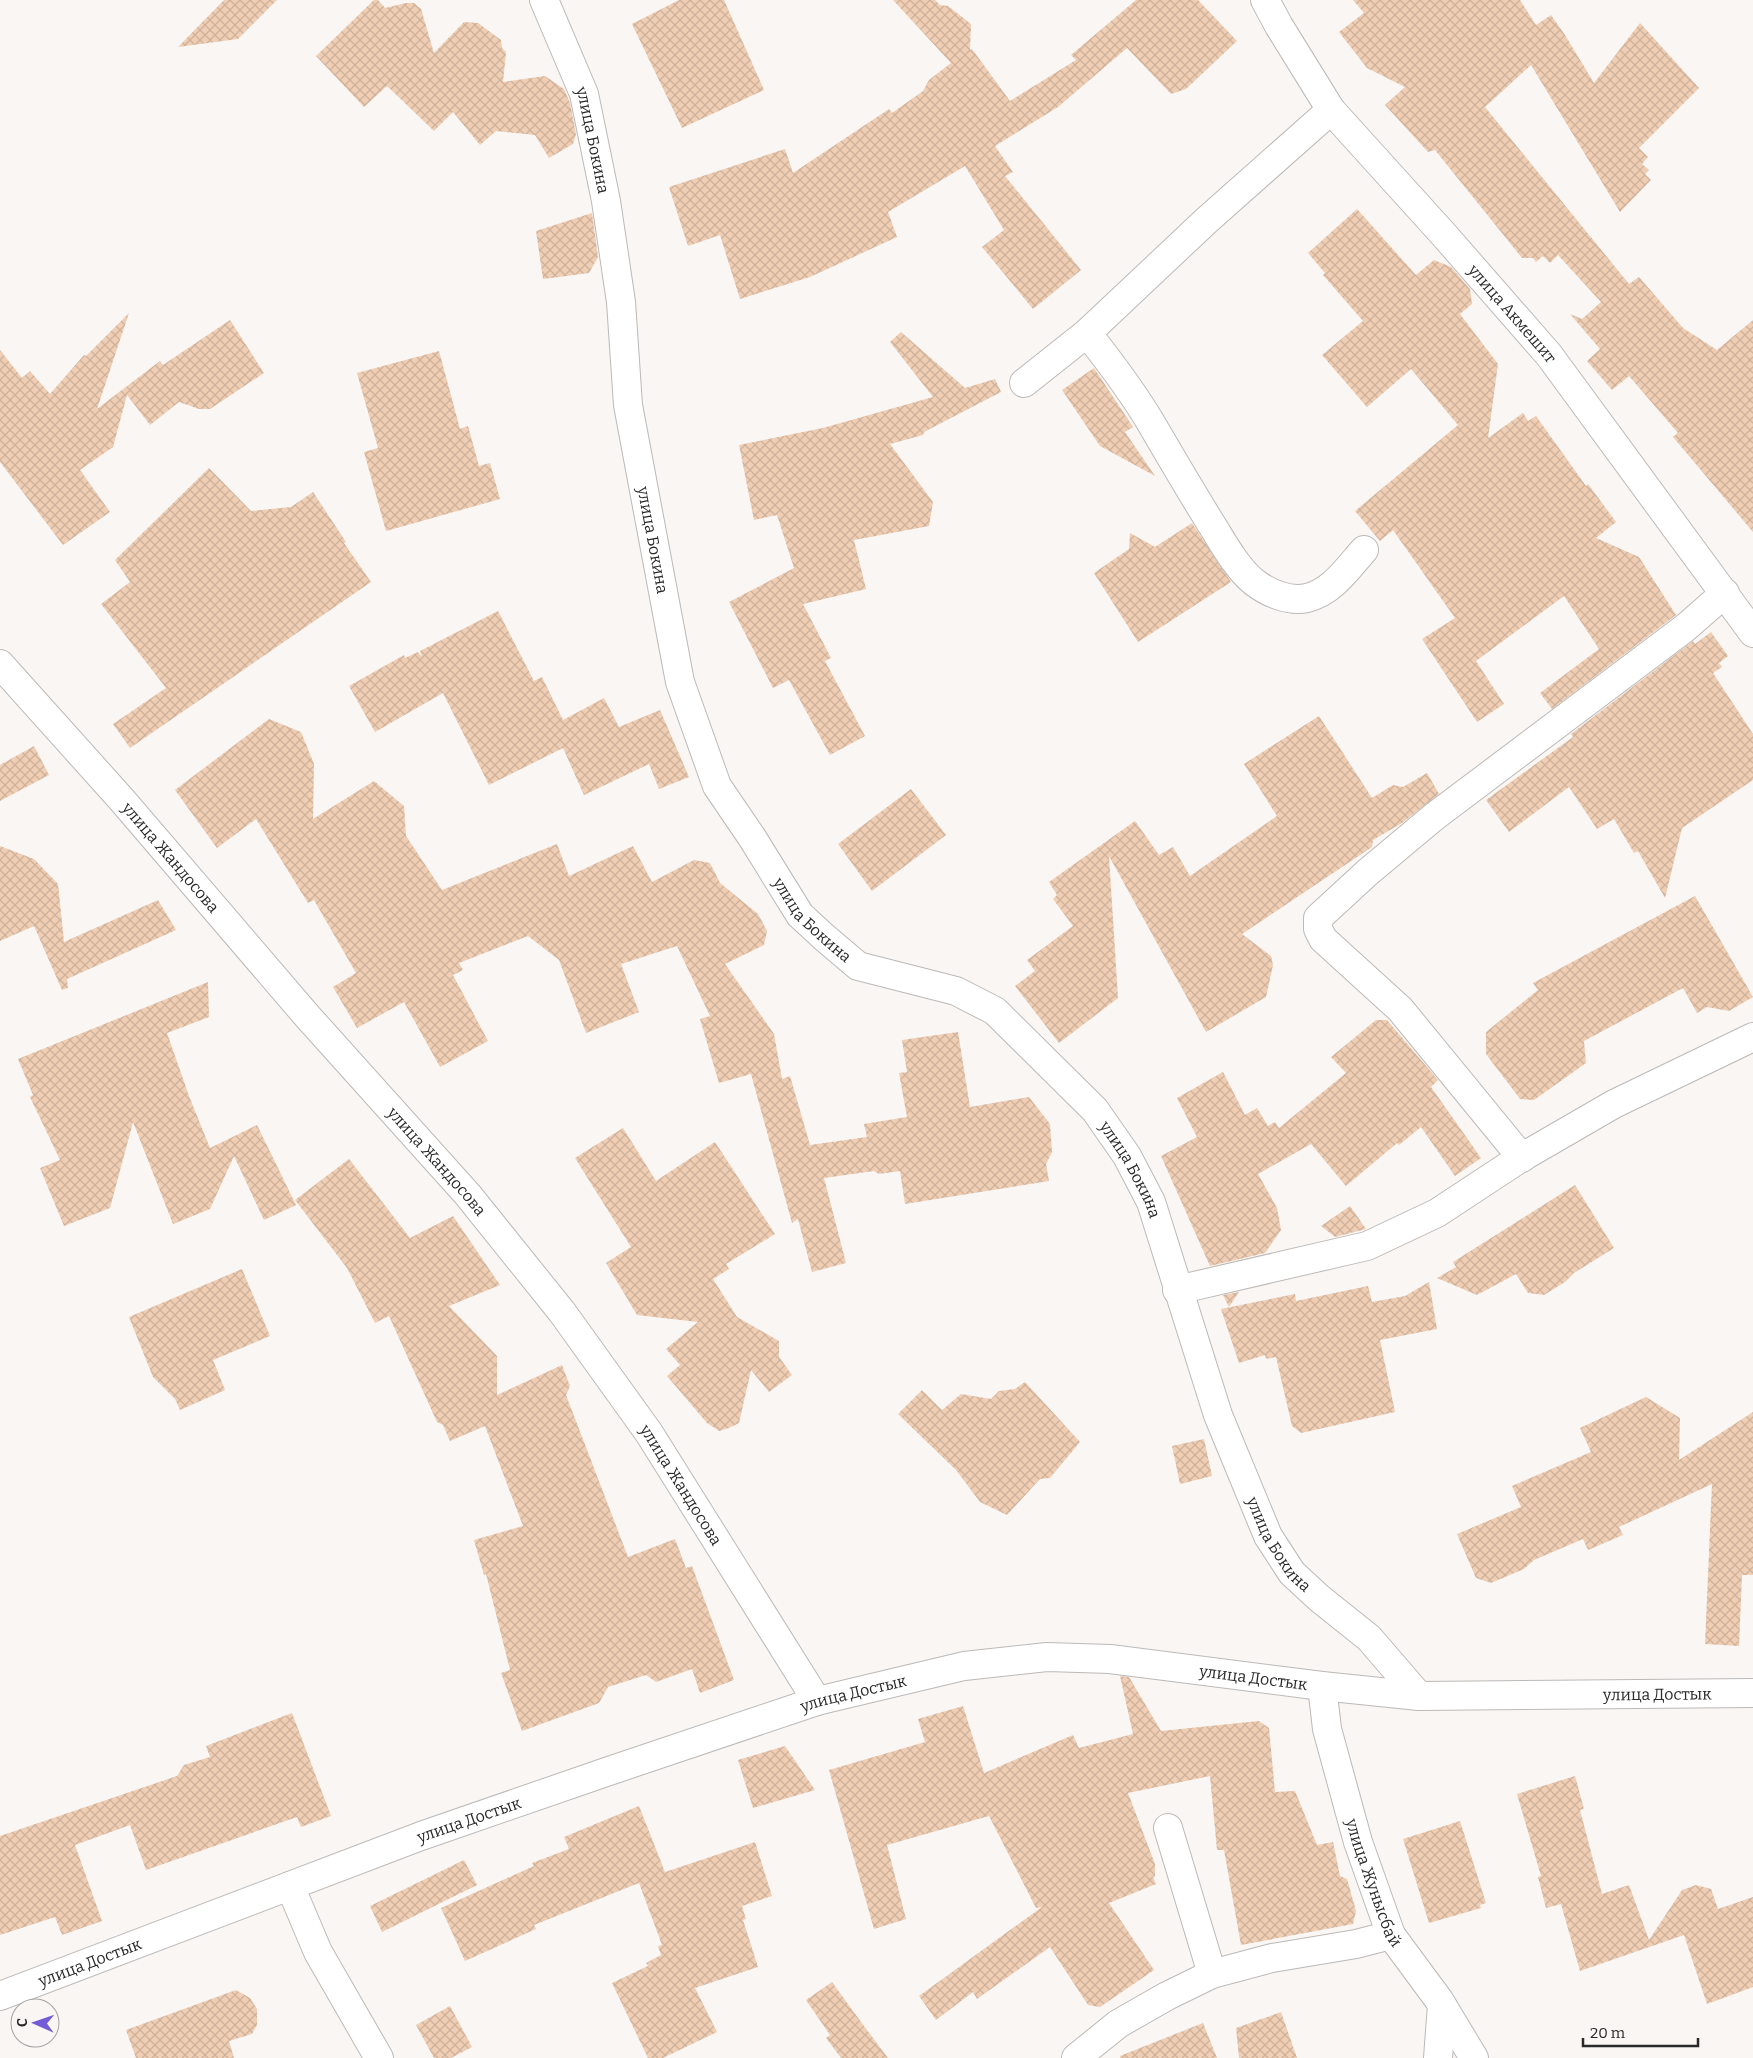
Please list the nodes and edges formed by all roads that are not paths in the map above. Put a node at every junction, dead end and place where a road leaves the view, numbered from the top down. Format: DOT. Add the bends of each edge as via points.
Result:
graph roads {
  1 [pos="544,0"];
  2 [pos="1266,0"];
  3 [pos="1331,110"];
  4 [pos="1087,333"];
  5 [pos="1024,383"];
  6 [pos="1364,550"];
  7 [pos="1725,593"];
  8 [pos="1753,633"];
  9 [pos="0,664"];
  10 [pos="1753,1037"];
  11 [pos="1522,1158"];
  12 [pos="1177,1290"];
  13 [pos="1322,1686"];
  14 [pos="1753,1693"];
  15 [pos="1419,1696"];
  16 [pos="817,1702"];
  17 [pos="1168,1828"];
  18 [pos="290,1886"];
  19 [pos="1391,1935"];
  20 [pos="1212,1974"];
  21 [pos="0,1996"];
  22 [pos="1442,2005"];
  23 [pos="379,2058"];
  24 [pos="1076,2058"];
  25 [pos="1438,2058"];
  26 [pos="1474,2058"];
  1 -- 12 [label="street, улица Бокина" via="584,94 622,302 628,405 678,673 718,786 800,916 825,938 858,966 956,991 995,1011 1095,1110 1127,1156 1151,1202"];
  2 -- 3 [label="street, улица Акмешит"];
  3 -- 4 [label="street"];
  3 -- 7 [label="street, улица Акмешит" via="1549,355"];
  4 -- 5 [label="street"];
  4 -- 6 [label="street" via="1150,421 1230,553 1253,581 1271,593 1287,598 1305,598 1323,592 1338,580"];
  7 -- 8 [label="street, улица Акмешит"];
  7 -- 11 [label="street" via="1685,628 1435,816 1318,918 1322,939 1400,1009"];
  9 -- 16 [label="street, улица Жандосова" via="468,1195 562,1312 649,1434"];
  10 -- 11 [label="street" via="1614,1104"];
  11 -- 12 [label="street" via="1437,1213 1367,1246"];
  12 -- 15 [label="street, улица Бокина" via="1218,1415 1268,1536 1292,1574 1369,1638"];
  13 -- 15 [label="street, улица Достык"];
  13 -- 16 [label="street, улица Достык" via="1110,1660 1047,1657 964,1666"];
  13 -- 19 [label="street, улица Жунысбай" via="1327,1729 1350,1814"];
  14 -- 15 [label="street, улица Достык"];
  16 -- 18 [label="street, улица Достык" via="420,1836"];
  17 -- 20 [label="street"];
  18 -- 21 [label="street, улица Достык"];
  18 -- 23 [label="street" via="318,1952"];
  19 -- 20 [label="street" via="1272,1958"];
  19 -- 22 [label="street, улица Жунысбай"];
  20 -- 24 [label="street" via="1118,2024"];
  22 -- 25 [label="street"];
  22 -- 26 [label="street, улица Жунысбай"];
}
